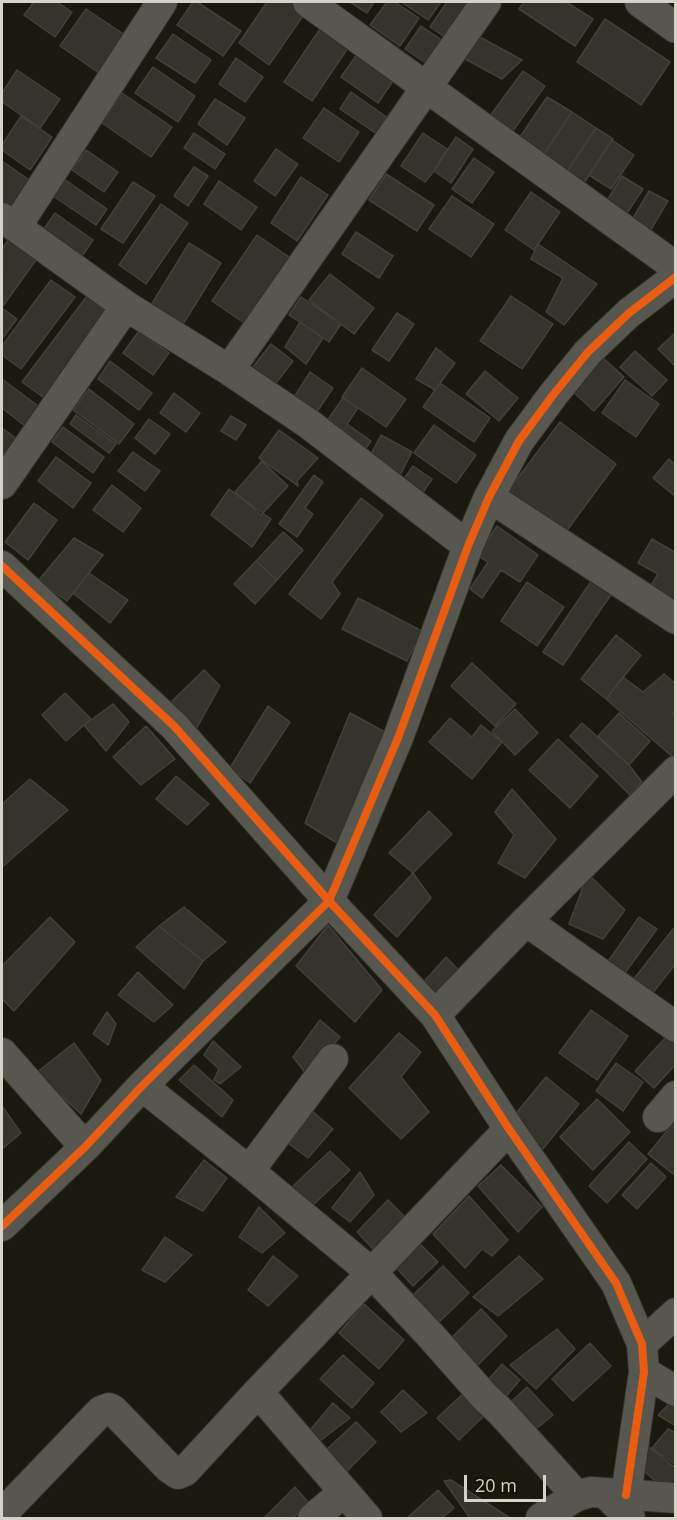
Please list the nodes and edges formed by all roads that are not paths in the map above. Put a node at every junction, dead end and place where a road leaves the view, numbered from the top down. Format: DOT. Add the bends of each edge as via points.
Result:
graph roads {
  1 [pos="162,2"];
  2 [pos="308,2"];
  3 [pos="486,2"];
  4 [pos="640,2"];
  5 [pos="675,28"];
  6 [pos="426,87"];
  7 [pos="9,222"];
  8 [pos="675,267"];
  9 [pos="675,277"];
  10 [pos="126,306"];
  11 [pos="229,370"];
  12 [pos="2,484"];
  13 [pos="489,497"];
  14 [pos="468,546"];
  15 [pos="2,566"];
  16 [pos="675,619"];
  17 [pos="675,771"];
  18 [pos="329,901"];
  19 [pos="526,921"];
  20 [pos="435,1015"];
  21 [pos="675,1027"];
  22 [pos="2,1053"];
  23 [pos="333,1059"];
  24 [pos="142,1086"];
  25 [pos="509,1129"];
  26 [pos="85,1147"];
  27 [pos="249,1171"];
  28 [pos="2,1227"];
  29 [pos="372,1273"];
  30 [pos="675,1313"];
  31 [pos="643,1358"];
  32 [pos="675,1391"];
  33 [pos="258,1392"];
  34 [pos="344,1492"];
  35 [pos="675,1498"];
  36 [pos="610,1501"];
  37 [pos="2,1514"];
  38 [pos="313,1518"];
  39 [pos="367,1518"];
  40 [pos="541,1518"];
  1 -- 7 [label="street"];
  2 -- 6 [label="street"];
  3 -- 6 [label="street"];
  4 -- 5 [label="street"];
  6 -- 8 [label="street"];
  6 -- 11 [label="street"];
  7 -- 10 [label="street"];
  9 -- 13 [label="street" via="588,352 519,441"];
  10 -- 11 [label="street"];
  10 -- 12 [label="street"];
  11 -- 14 [label="street" via="309,424"];
  13 -- 14 [label="street"];
  13 -- 16 [label="street"];
  14 -- 18 [label="street" via="398,738"];
  15 -- 18 [label="street" via="174,726"];
  17 -- 19 [label="street"];
  18 -- 20 [label="street"];
  18 -- 24 [label="street"];
  19 -- 20 [label="street"];
  19 -- 21 [label="street"];
  20 -- 25 [label="street"];
  22 -- 26 [label="street"];
  23 -- 27 [label="street"];
  24 -- 26 [label="street"];
  24 -- 27 [label="street"];
  25 -- 29 [label="street"];
  25 -- 31 [label="street" via="616,1283"];
  26 -- 28 [label="street"];
  27 -- 29 [label="street"];
  29 -- 33 [label="street"];
  29 -- 36 [label="street" via="484,1396"];
  30 -- 31 [label="street"];
  31 -- 32 [label="street"];
  31 -- 36 [label="street"];
  33 -- 34 [label="street"];
  33 -- 37 [label="street" via="178,1474 113,1410 101,1411"];
  34 -- 38 [label="street"];
  34 -- 39 [label="street"];
  35 -- 36 [label="street"];
  36 -- 40 [label="street"];
}
